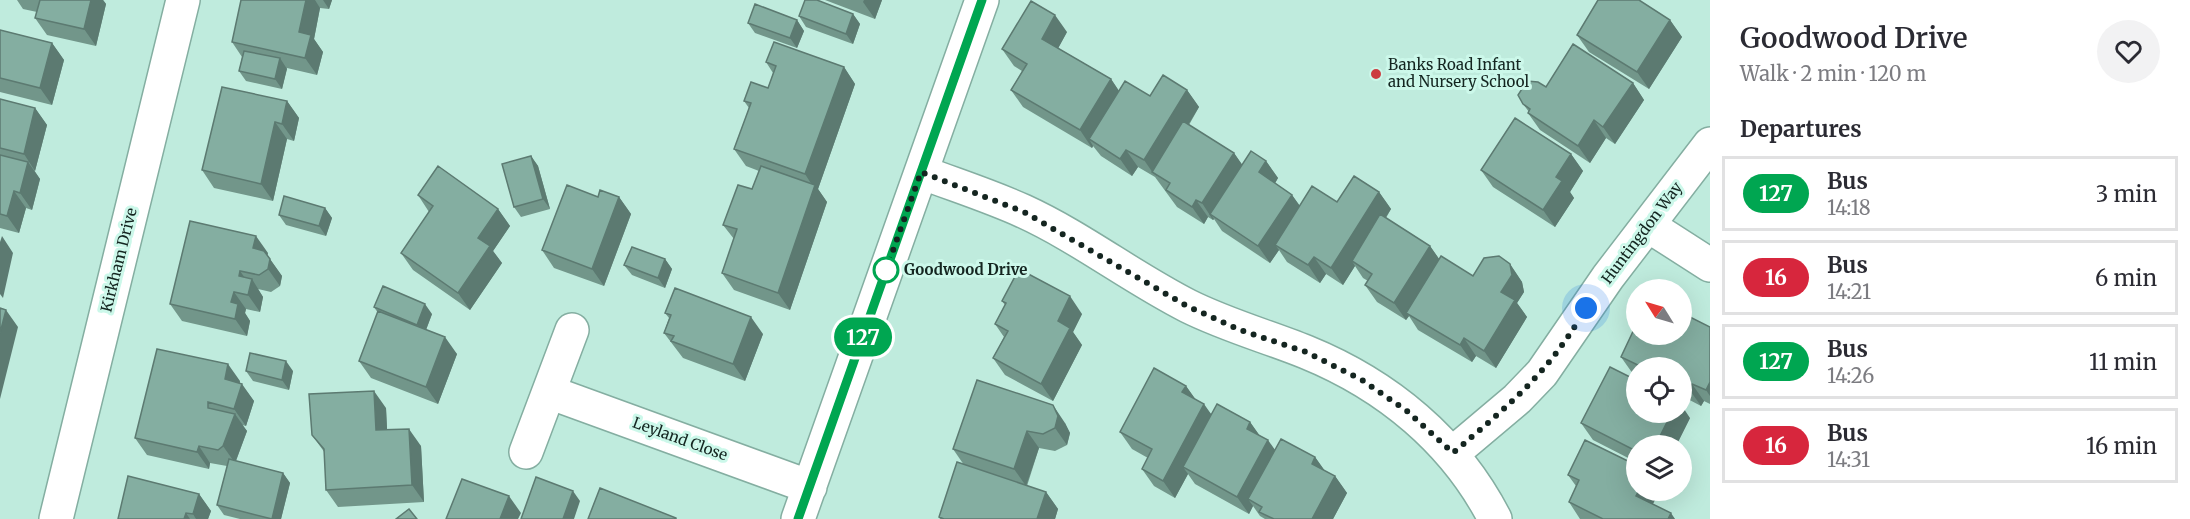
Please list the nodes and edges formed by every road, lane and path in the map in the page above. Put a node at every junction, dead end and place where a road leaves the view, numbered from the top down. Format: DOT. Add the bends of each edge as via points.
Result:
graph roads {
  1 [pos="183,0"];
  2 [pos="982,0"];
  3 [pos="1710,144"];
  4 [pos="921,172"];
  5 [pos="1649,226"];
  6 [pos="1710,266"];
  7 [pos="572,330"];
  8 [pos="549,392"];
  9 [pos="526,452"];
  10 [pos="1453,453"];
  11 [pos="810,487"];
  12 [pos="56,519"];
  13 [pos="798,519"];
  14 [pos="1495,519"];
  1 -- 12 [label="street, Kirkham Drive"];
  2 -- 4 [label="street"];
  3 -- 5 [label="street, Huntingdon Way"];
  4 -- 10 [label="street" via="1024,212 1187,306 1240,330 1306,352 1362,380 1407,411"];
  4 -- 11 [label="street"];
  5 -- 6 [label="street"];
  5 -- 10 [label="street, Huntingdon Way" via="1608,277 1542,373"];
  7 -- 8 [label="street"];
  8 -- 9 [label="street"];
  8 -- 11 [label="street, Leyland Close"];
  10 -- 14 [label="street"];
  11 -- 13 [label="street"];
}
